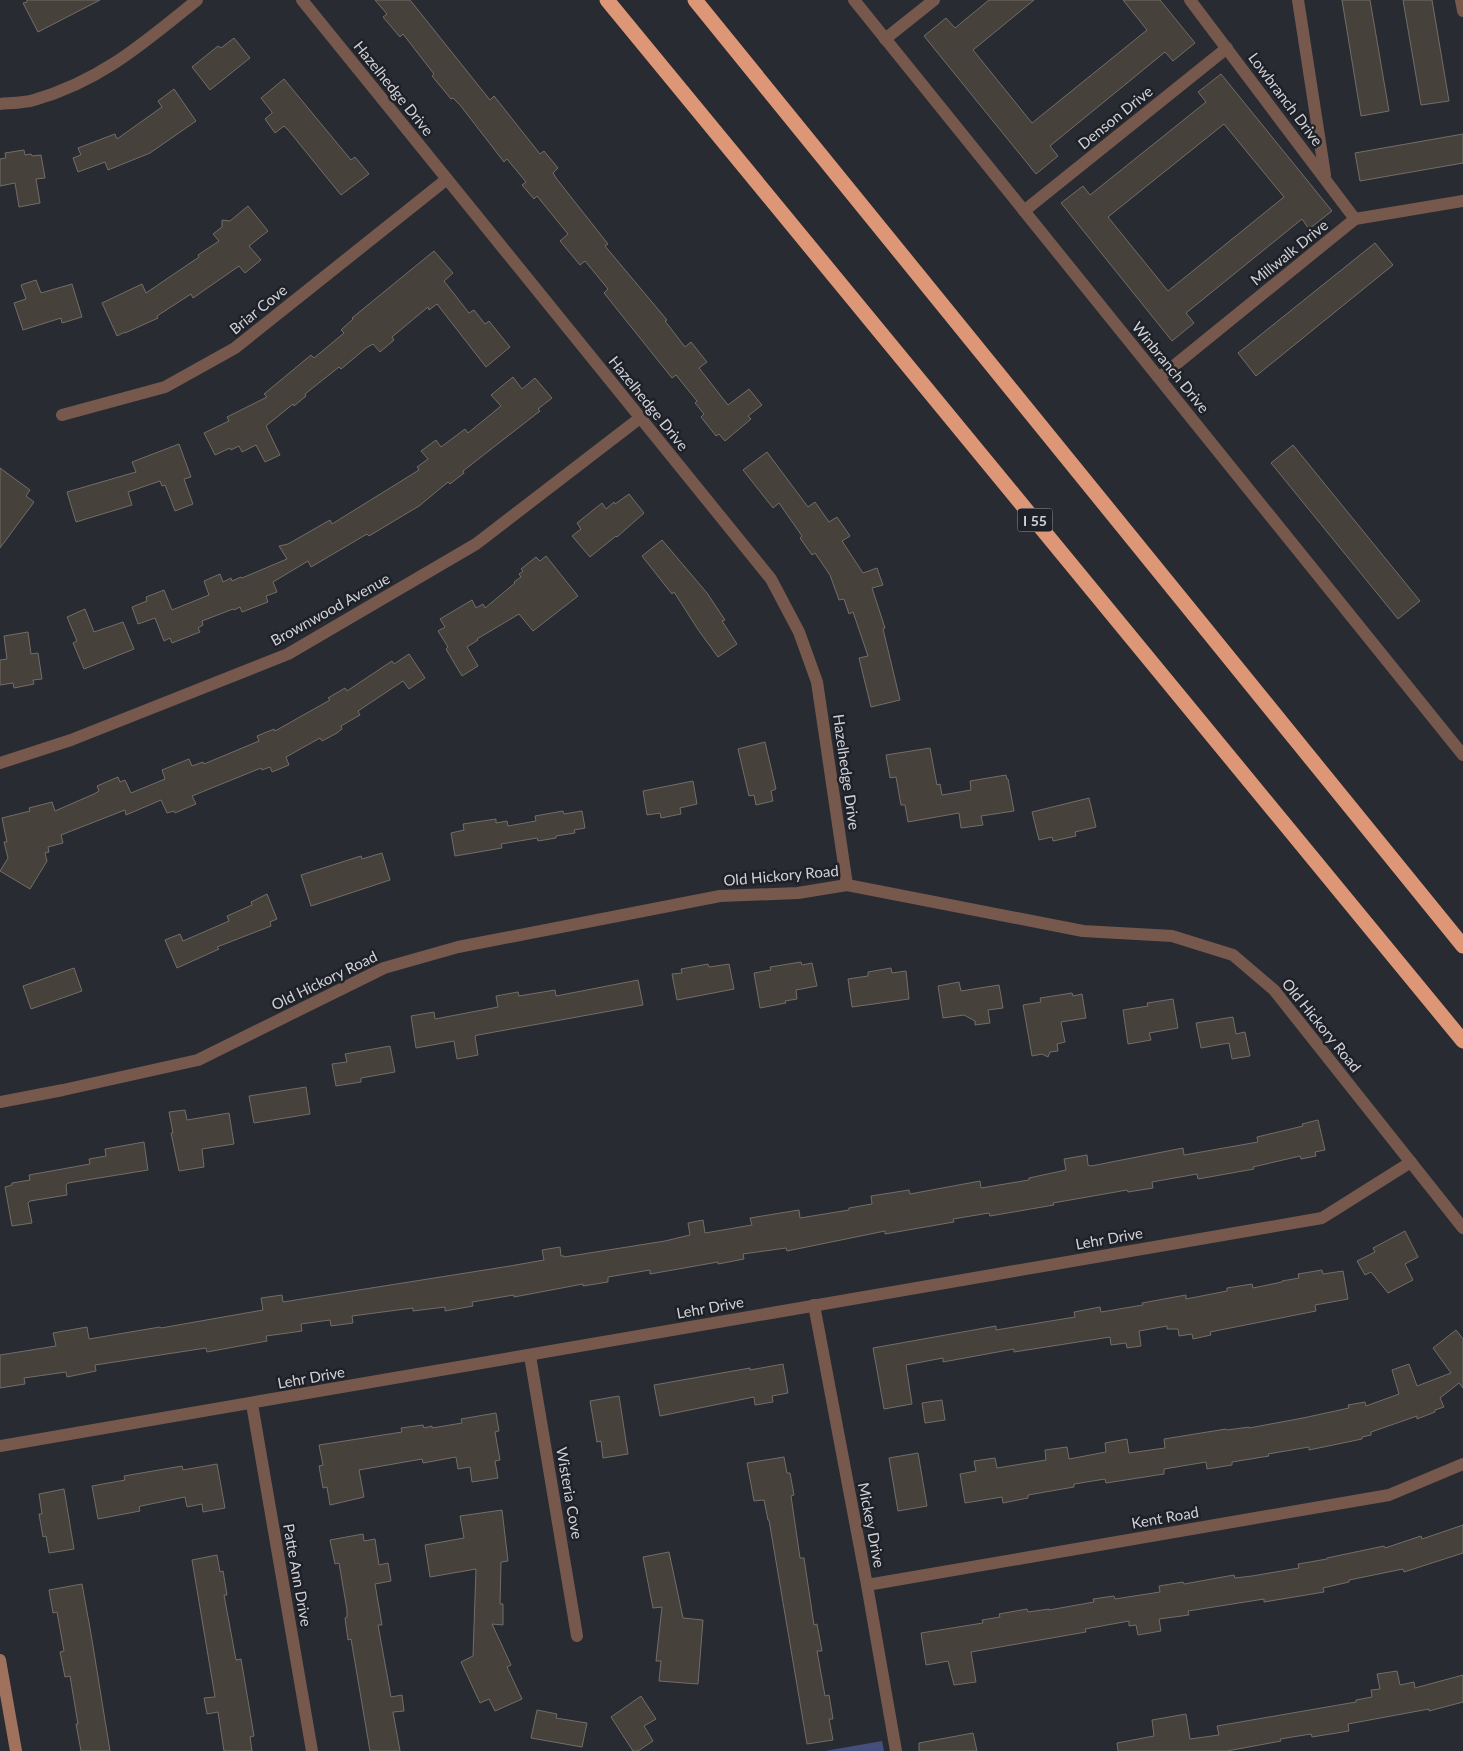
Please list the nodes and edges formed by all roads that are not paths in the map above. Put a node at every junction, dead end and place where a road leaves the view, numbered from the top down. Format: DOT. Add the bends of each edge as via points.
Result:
graph roads {
  1 [pos="196,0"];
  2 [pos="302,0"];
  3 [pos="607,0"];
  4 [pos="695,0"];
  5 [pos="854,0"];
  6 [pos="934,0"];
  7 [pos="1190,0"];
  8 [pos="1298,0"];
  9 [pos="1461,0"];
  10 [pos="1463,11"];
  11 [pos="885,39"];
  12 [pos="1227,48"];
  13 [pos="0,104"];
  14 [pos="1326,178"];
  15 [pos="447,179"];
  16 [pos="1463,201"];
  17 [pos="1024,211"];
  18 [pos="1356,219"];
  19 [pos="1159,378"];
  20 [pos="62,414"];
  21 [pos="640,418"];
  22 [pos="1463,755"];
  23 [pos="0,763"];
  24 [pos="847,885"];
  25 [pos="1463,946"];
  26 [pos="1463,1041"];
  27 [pos="0,1102"];
  28 [pos="1411,1162"];
  29 [pos="1463,1228"];
  30 [pos="814,1305"];
  31 [pos="530,1356"];
  32 [pos="252,1404"];
  33 [pos="0,1446"];
  34 [pos="1463,1464"];
  35 [pos="868,1585"];
  36 [pos="577,1636"];
  37 [pos="0,1660"];
  38 [pos="16,1751"];
  39 [pos="312,1751"];
  40 [pos="896,1751"];
  1 -- 13 [label="street" via="129,55 89,79 33,100"];
  2 -- 15 [label="street, Hazelhedge Drive"];
  3 -- 26 [label="highway, I 55"];
  4 -- 25 [label="highway"];
  5 -- 11 [label="street, Winbranch Drive"];
  6 -- 11 [label="street"];
  7 -- 12 [label="street, Lowbranch Drive"];
  8 -- 14 [label="street"];
  9 -- 10 [label="street"];
  11 -- 17 [label="street, Winbranch Drive"];
  12 -- 14 [label="street, Lowbranch Drive"];
  12 -- 17 [label="street, Denson Drive"];
  14 -- 18 [label="street, Lowbranch Drive"];
  15 -- 20 [label="street, Briar Cove" via="236,348 165,386"];
  15 -- 21 [label="street, Hazelhedge Drive"];
  16 -- 18 [label="street, Millwalk Drive"];
  17 -- 19 [label="street, Winbranch Drive"];
  18 -- 19 [label="street, Millwalk Drive"];
  19 -- 22 [label="street, Winbranch Drive"];
  21 -- 23 [label="street, Brownwood Avenue" via="476,544 288,654 71,740"];
  21 -- 24 [label="street, Hazelhedge Drive" via="771,580 799,632 817,682"];
  24 -- 27 [label="street, Old Hickory Road" via="798,893 720,896 458,947 384,968 198,1060"];
  24 -- 28 [label="street, Old Hickory Road" via="1083,931 1172,936 1233,955 1274,990"];
  28 -- 29 [label="street, Old Hickory Road"];
  28 -- 30 [label="street, Lehr Drive" via="1322,1218"];
  30 -- 31 [label="street, Lehr Drive"];
  30 -- 35 [label="street, Mickey Drive"];
  31 -- 32 [label="street, Lehr Drive"];
  31 -- 36 [label="street, Wisteria Cove"];
  32 -- 33 [label="street, Lehr Drive"];
  32 -- 39 [label="street, Patte Ann Drive"];
  34 -- 35 [label="street, Kent Road" via="1389,1495"];
  35 -- 40 [label="street, Mickey Drive"];
  37 -- 38 [label="street"];
}
